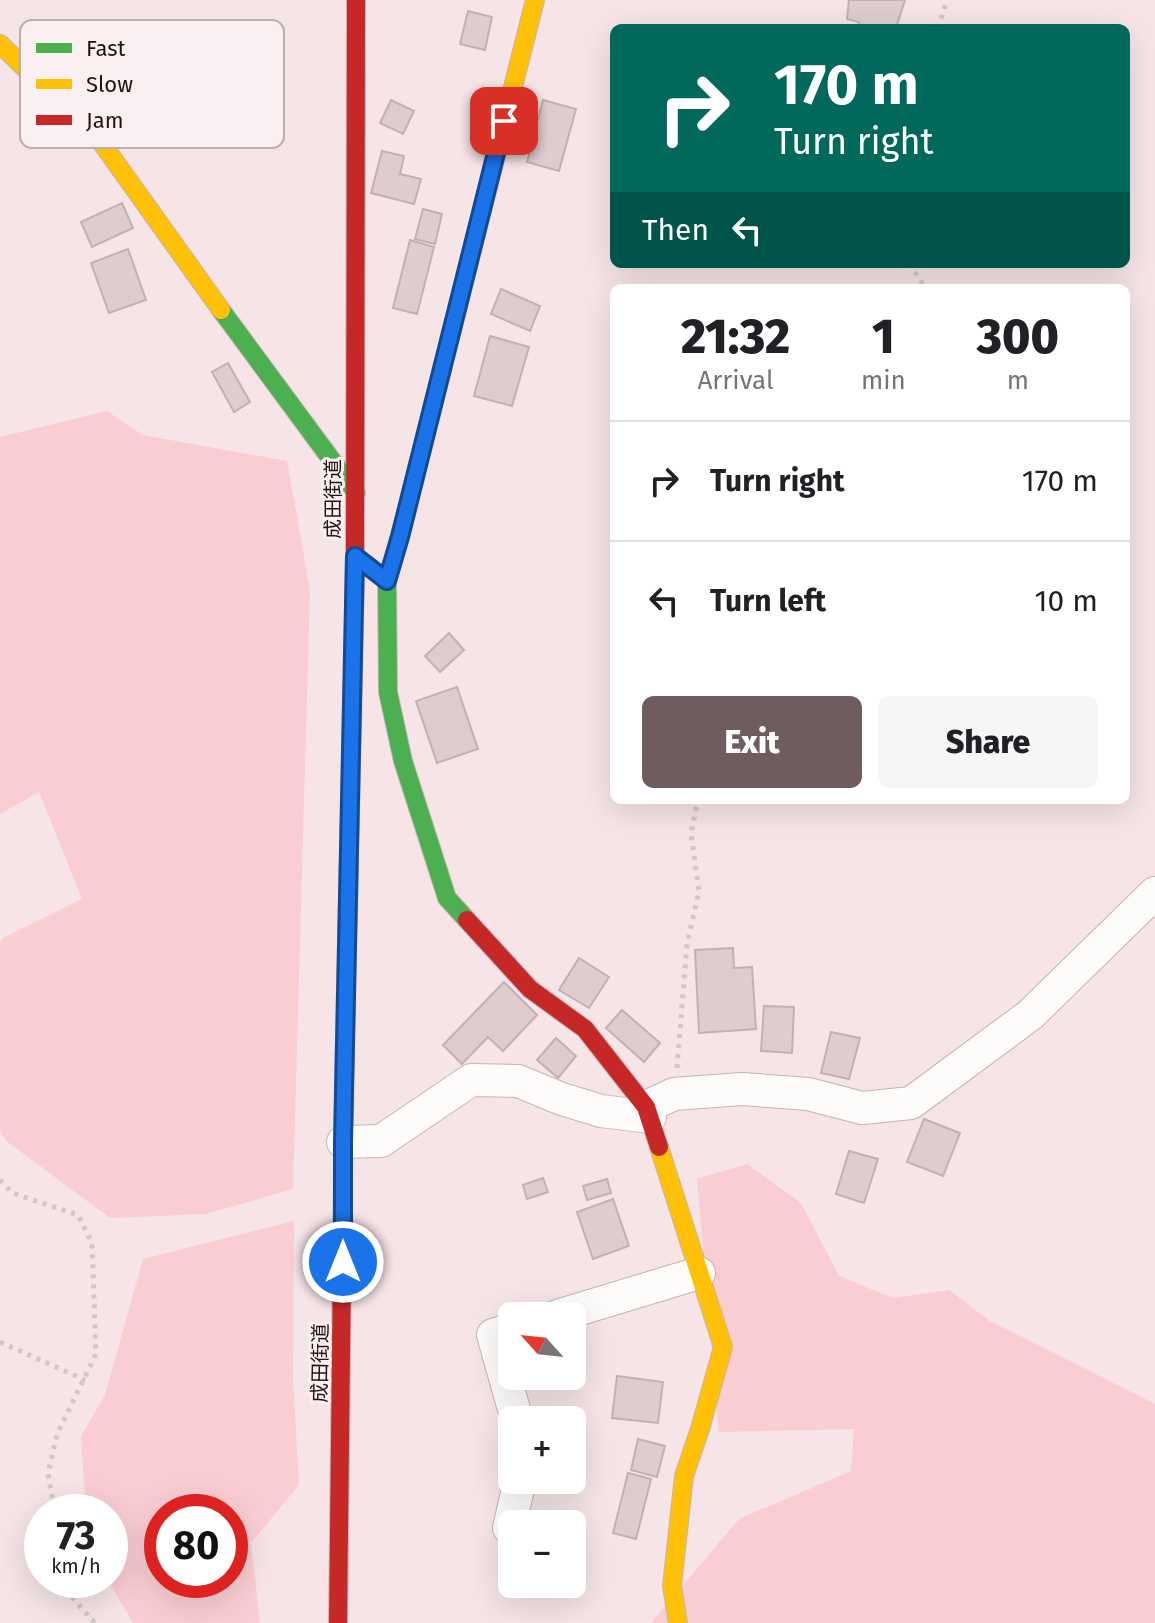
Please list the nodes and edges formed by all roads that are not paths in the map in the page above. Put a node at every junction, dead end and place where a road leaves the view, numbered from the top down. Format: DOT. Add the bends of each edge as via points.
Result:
graph roads {
  1 [pos="356,0"];
  2 [pos="535,0"];
  3 [pos="0,44"];
  4 [pos="20,63"];
  5 [pos="105,148"];
  6 [pos="356,493"];
  7 [pos="355,556"];
  8 [pos="387,581"];
  9 [pos="1155,893"];
  10 [pos="657,1106"];
  11 [pos="343,1142"];
  12 [pos="699,1273"];
  13 [pos="586,1307"];
  14 [pos="498,1333"];
  15 [pos="498,1353"];
  16 [pos="338,1623"];
  17 [pos="678,1623"];
  1 -- 6 [label="main road, 成田街道"];
  2 -- 8 [label="main road"];
  3 -- 4 [label="main road"];
  5 -- 6 [label="main road"];
  6 -- 7 [label="main road, 成田街道"];
  7 -- 8 [label="street"];
  7 -- 11 [label="main road, 成田街道"];
  8 -- 10 [label="main road" via="388,692 403,761 447,898 530,989 585,1029"];
  9 -- 10 [label="street" via="1030,1015 911,1103 862,1108 808,1094 742,1089"];
  10 -- 11 [label="street" via="601,1111 518,1081 471,1080 381,1141"];
  10 -- 12 [label="main road"];
  11 -- 16 [label="main road, 成田街道"];
  12 -- 13 [label="street"];
  12 -- 17 [label="main road" via="723,1347 684,1476 672,1586"];
  14 -- 15 [label="street" via="493,1335"];
}
